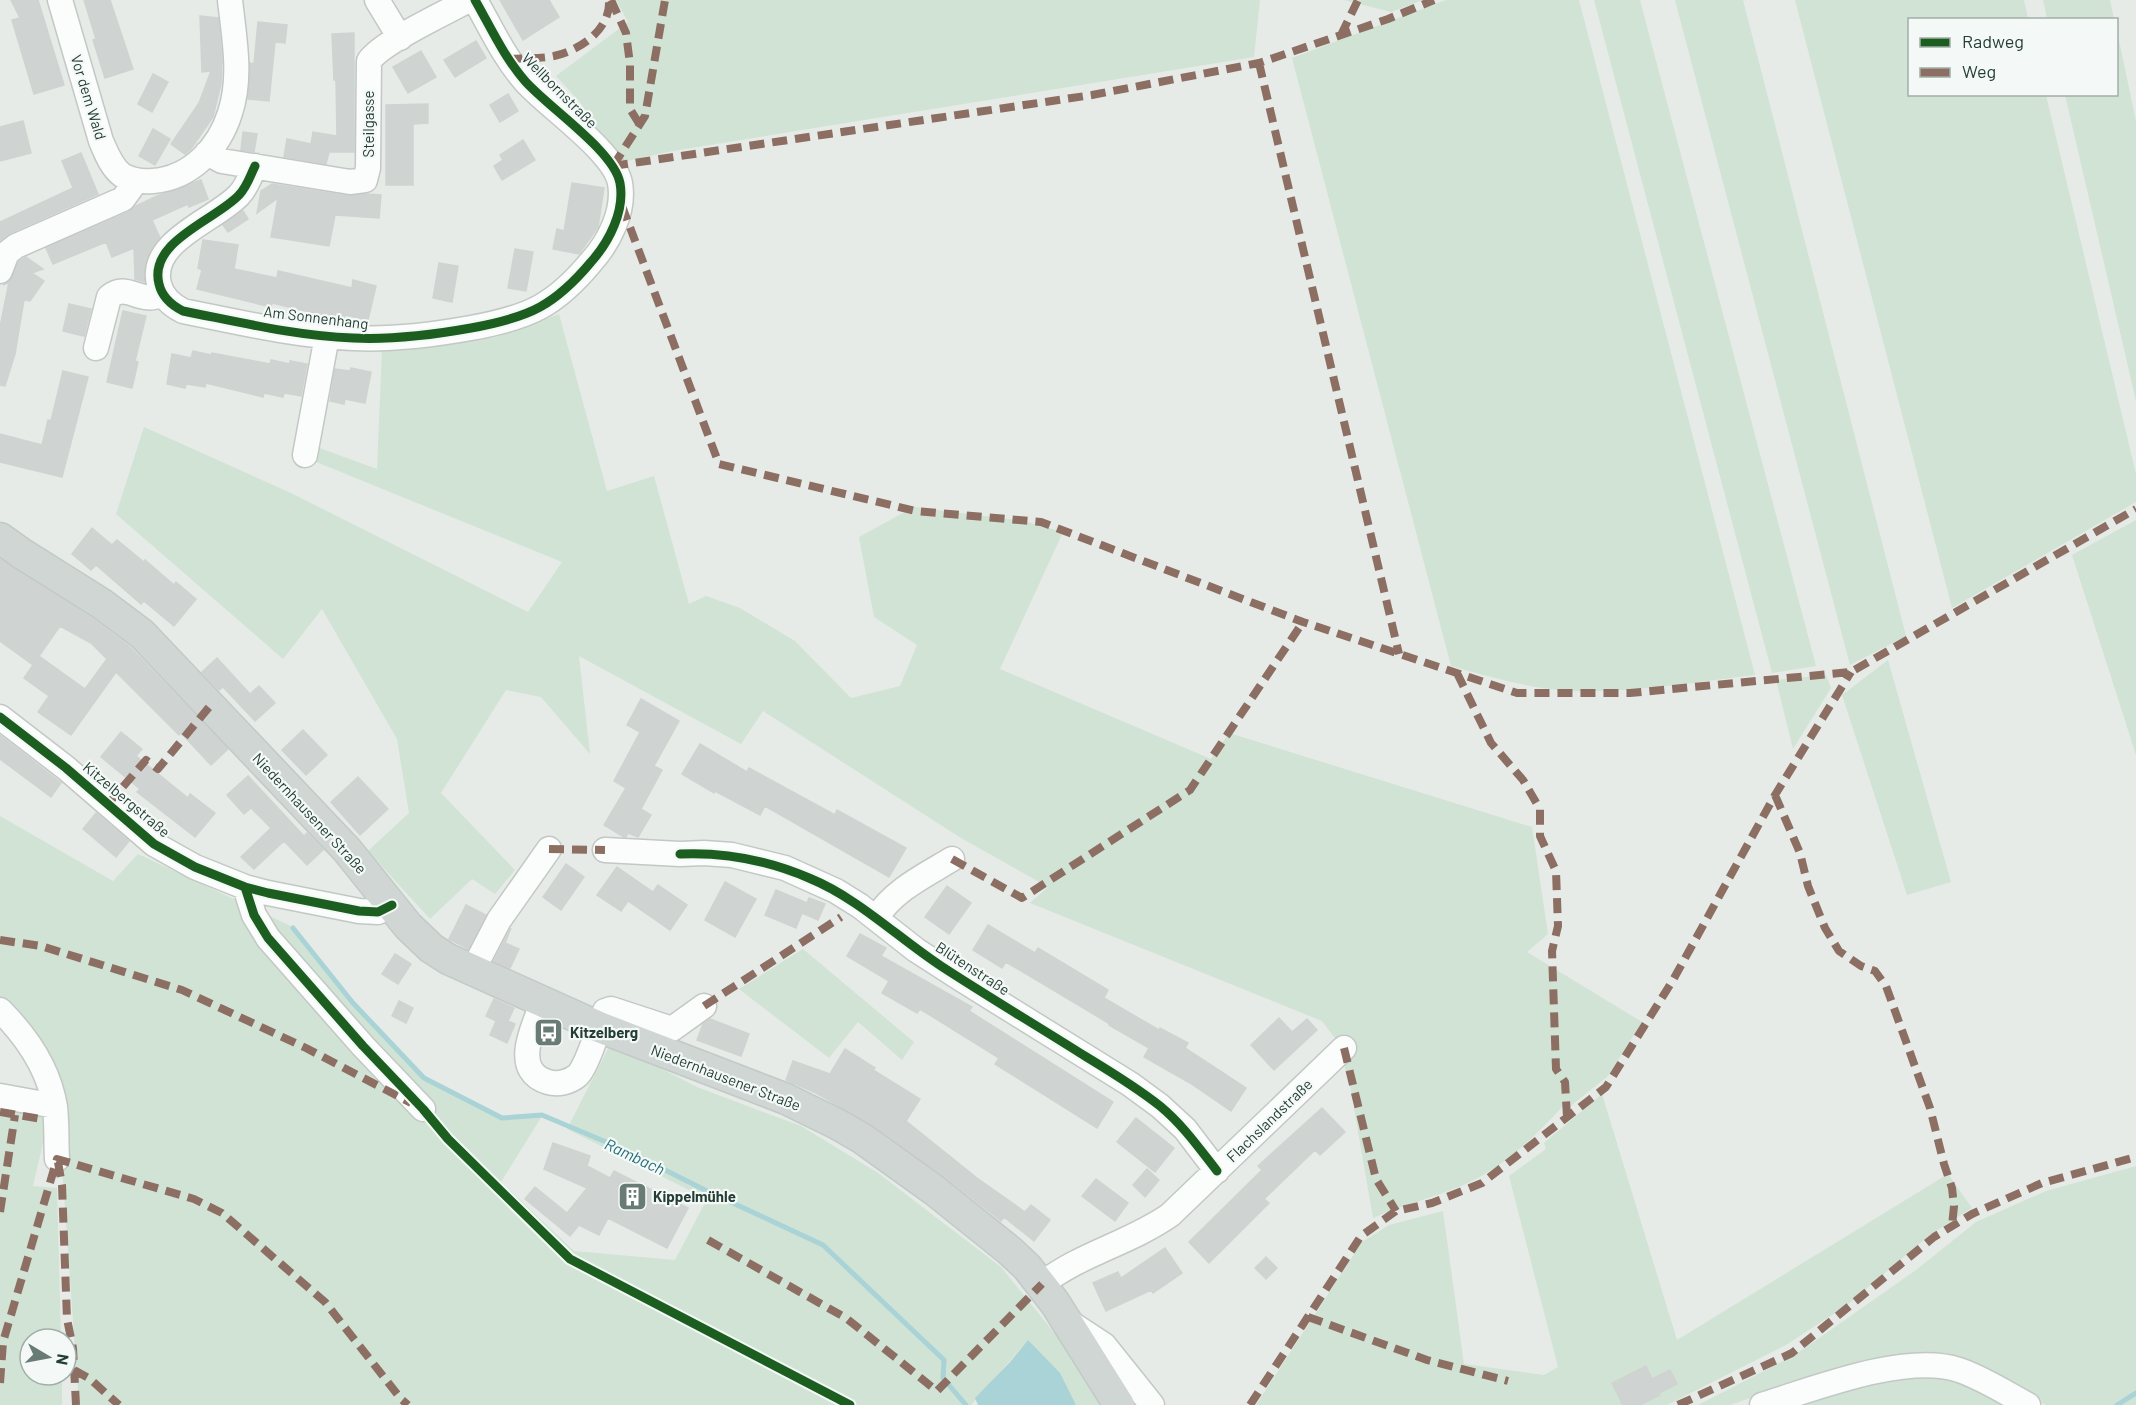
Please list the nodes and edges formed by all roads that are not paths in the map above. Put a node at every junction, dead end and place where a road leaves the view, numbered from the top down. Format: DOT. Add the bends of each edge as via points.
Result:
graph roads {
  1 [pos="60,0"];
  2 [pos="230,0"];
  3 [pos="377,0"];
  4 [pos="469,0"];
  5 [pos="475,0"];
  6 [pos="400,38"];
  7 [pos="207,153"];
  8 [pos="255,166"];
  9 [pos="613,166"];
  10 [pos="136,181"];
  11 [pos="2,259"];
  12 [pos="162,294"];
  13 [pos="327,336"];
  14 [pos="96,348"];
  15 [pos="305,455"];
  16 [pos="0,538"];
  17 [pos="0,717"];
  18 [pos="549,849"];
  19 [pos="605,850"];
  20 [pos="952,859"];
  21 [pos="244,887"];
  22 [pos="392,905"];
  23 [pos="859,914"];
  24 [pos="472,970"];
  25 [pos="543,1002"];
  26 [pos="704,1006"];
  27 [pos="0,1010"];
  28 [pos="599,1027"];
  29 [pos="1344,1048"];
  30 [pos="0,1096"];
  31 [pos="55,1106"];
  32 [pos="423,1109"];
  33 [pos="57,1159"];
  34 [pos="1217,1171"];
  35 [pos="1042,1284"];
  36 [pos="1067,1321"];
  37 [pos="1119,1405"];
  38 [pos="1152,1405"];
  39 [pos="1762,1405"];
  40 [pos="2028,1405"];
  1 -- 10 [label="street, Vor dem Wald" via="100,141 115,168"];
  2 -- 7 [label="street" via="236,93 225,128"];
  3 -- 6 [label="street"];
  4 -- 6 [label="street, Steilgasse"];
  5 -- 9 [label="street, Wellbornstraße" via="507,59"];
  6 -- 8 [label="street, Steilgasse" via="369,61 365,180 350,182"];
  7 -- 8 [label="street, Steilgasse" via="222,161"];
  7 -- 10 [label="street" via="176,177"];
  8 -- 12 [label="street" via="239,196 166,251 158,276"];
  9 -- 13 [label="street, Am Sonnenhang" via="620,184 620,199 608,238 578,278 544,305 503,320 440,334 384,339"];
  10 -- 11 [label="street" via="123,199 16,246"];
  12 -- 13 [label="street, Am Sonnenhang" via="183,311"];
  12 -- 14 [label="street" via="152,299 124,292 112,294"];
  13 -- 15 [label="street"];
  16 -- 22 [label="main road, Niedernhausener Straße" via="102,603 142,634 347,850"];
  17 -- 21 [label="street, Kitzelbergstraße" via="154,844 195,867"];
  18 -- 24 [label="street" via="499,920"];
  19 -- 23 [label="street, Blütenstraße" via="732,855 768,863 811,879"];
  20 -- 23 [label="street" via="884,905"];
  21 -- 22 [label="street, Kitzelbergstraße" via="359,911 378,912"];
  21 -- 32 [label="street" via="268,938"];
  22 -- 24 [label="main road, Niedernhausener Straße" via="431,948"];
  23 -- 34 [label="street, Blütenstraße" via="1138,1089 1185,1130"];
  24 -- 25 [label="main road, Niedernhausener Straße"];
  25 -- 28 [label="main road, Niedernhausener Straße"];
  25 -- 28 [label="street" via="526,1057 532,1071 543,1080 565,1082 578,1074"];
  26 -- 28 [label="street" via="672,1029 611,1009 605,1011"];
  27 -- 31 [label="street" via="22,1032 46,1074"];
  28 -- 35 [label="main road, Niedernhausener Straße" via="786,1099 837,1124 934,1190 1010,1251"];
  29 -- 34 [label="street, Flachslandstraße"];
  30 -- 31 [label="street"];
  31 -- 33 [label="street"];
  34 -- 35 [label="street, Flachslandstraße" via="1151,1228 1072,1263"];
  35 -- 36 [label="main road, Niedernhausener Straße"];
  36 -- 37 [label="main road, Niedernhausener Straße"];
  36 -- 38 [label="street" via="1104,1345"];
  39 -- 40 [label="street" via="1885,1368 1917,1364 1957,1369"];
}
